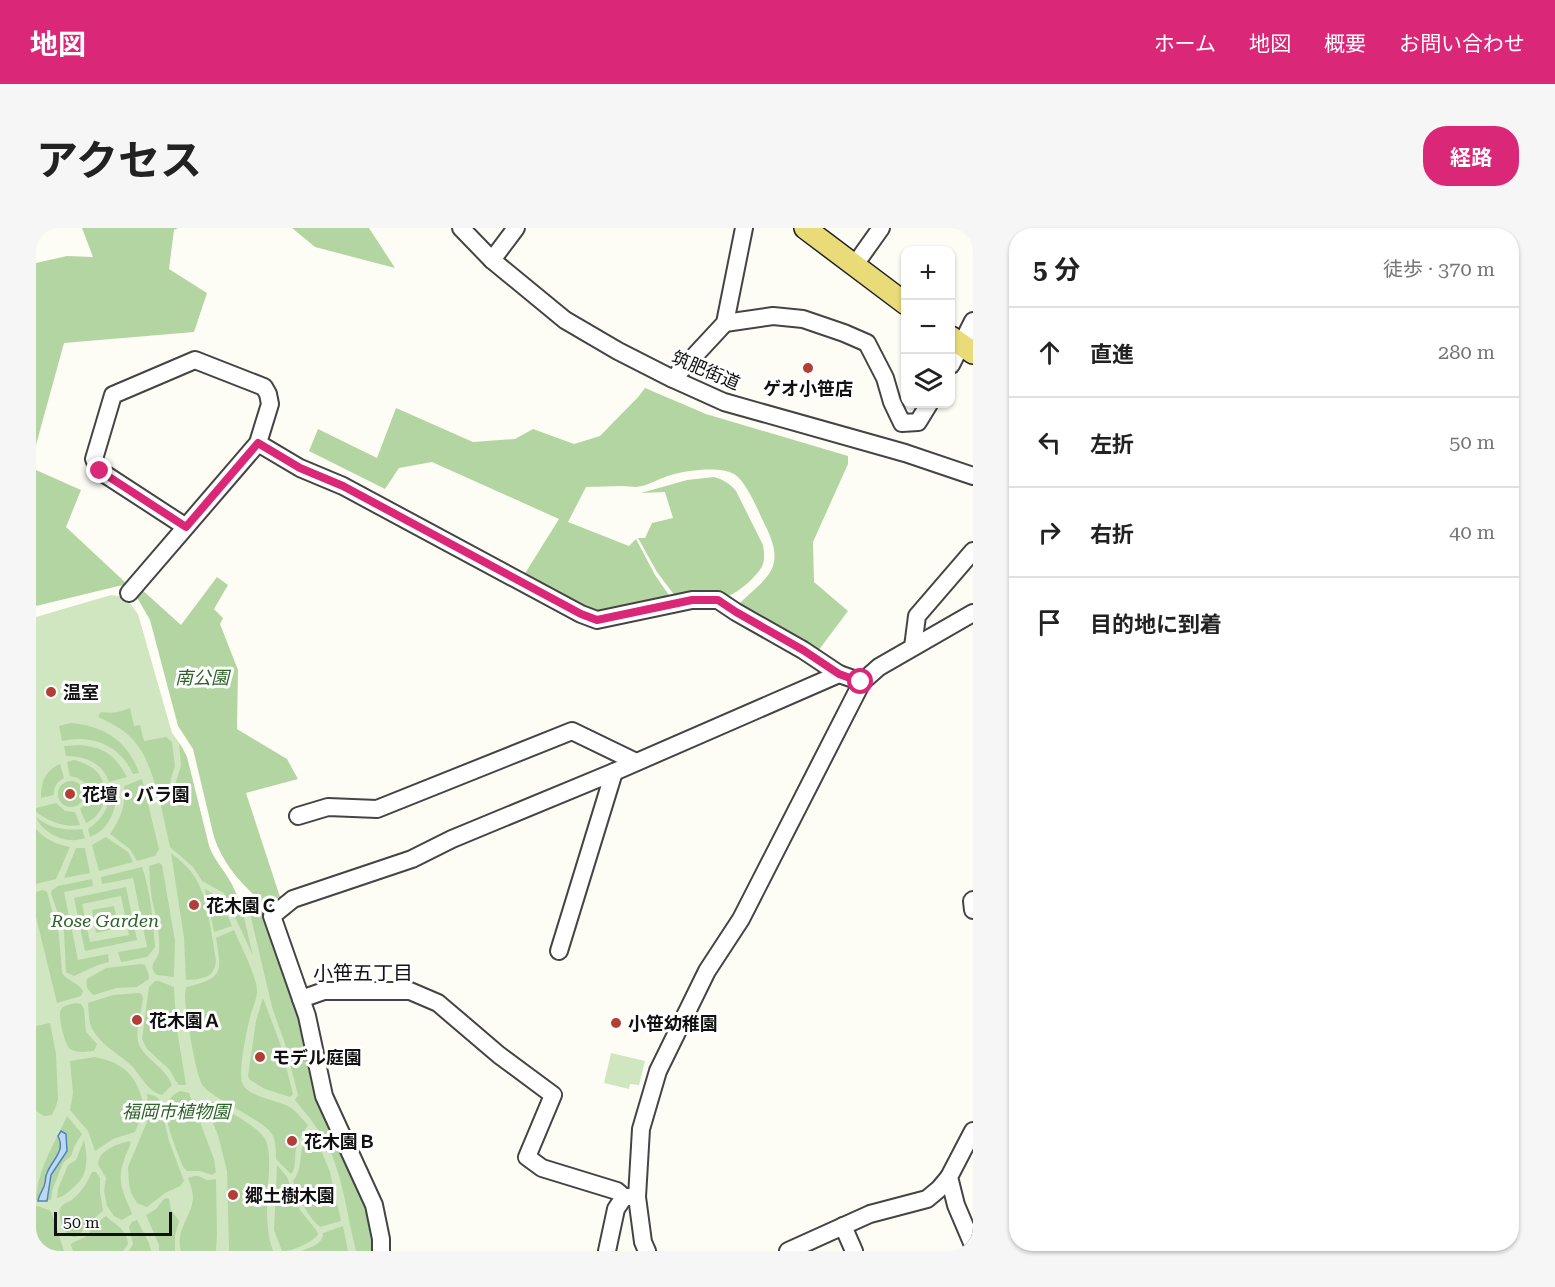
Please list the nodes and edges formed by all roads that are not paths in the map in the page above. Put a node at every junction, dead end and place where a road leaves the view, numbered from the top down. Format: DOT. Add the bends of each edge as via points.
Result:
graph roads {
  1 [pos="461,228"];
  2 [pos="516,228"];
  3 [pos="744,228"];
  4 [pos="805,228"];
  5 [pos="881,228"];
  6 [pos="492,260"];
  7 [pos="854,266"];
  8 [pos="901,300"];
  9 [pos="973,321"];
  10 [pos="725,323"];
  11 [pos="962,345"];
  12 [pos="673,379"];
  13 [pos="927,408"];
  14 [pos="258,443"];
  15 [pos="973,476"];
  16 [pos="186,527"];
  17 [pos="973,551"];
  18 [pos="129,593"];
  19 [pos="973,613"];
  20 [pos="913,647"];
  21 [pos="839,674"];
  22 [pos="861,682"];
  23 [pos="636,762"];
  24 [pos="614,772"];
  25 [pos="298,816"];
  26 [pos="973,900"];
  27 [pos="973,910"];
  28 [pos="559,951"];
  29 [pos="302,999"];
  30 [pos="973,1131"];
  31 [pos="949,1177"];
  32 [pos="630,1197"];
  33 [pos="843,1226"];
  34 [pos="973,1245"];
  35 [pos="381,1251"];
  36 [pos="607,1251"];
  37 [pos="647,1251"];
  38 [pos="788,1251"];
  39 [pos="855,1251"];
  1 -- 6 [label="street, 筑肥街道"];
  2 -- 6 [label="street"];
  3 -- 10 [label="street"];
  4 -- 7 [label="main road"];
  5 -- 7 [label="street"];
  6 -- 12 [label="street, 筑肥街道" via="565,320"];
  7 -- 8 [label="main road"];
  9 -- 11 [label="street"];
  10 -- 12 [label="street"];
  10 -- 13 [label="street" via="773,315 803,319 844,333 867,343 902,423 918,422"];
  12 -- 15 [label="street, 筑肥街道" via="724,402"];
  14 -- 16 [label="street"];
  14 -- 16 [label="street" via="270,404 264,387 195,360 113,395 94,459 100,471"];
  14 -- 21 [label="street" via="581,614 597,620 692,600 718,600"];
  16 -- 18 [label="street"];
  17 -- 20 [label="street" via="917,616"];
  19 -- 20 [label="street"];
  20 -- 22 [label="street"];
  21 -- 22 [label="street"];
  21 -- 23 [label="street"];
  22 -- 32 [label="street" via="741,919 707,971 658,1071 641,1129"];
  23 -- 24 [label="street"];
  23 -- 25 [label="street" via="572,731 377,809 328,807"];
  24 -- 28 [label="street"];
  24 -- 29 [label="street" via="412,859 293,900 272,916"];
  26 -- 27 [label="street"];
  29 -- 32 [label="street" via="324,991 410,991 438,1003 553,1095 527,1157 542,1168"];
  29 -- 35 [label="street" via="324,1096 374,1205"];
  30 -- 31 [label="street"];
  31 -- 33 [label="street" via="927,1199 870,1214"];
  31 -- 34 [label="street"];
  32 -- 36 [label="street" via="616,1209"];
  32 -- 37 [label="street"];
  33 -- 38 [label="street"];
  33 -- 39 [label="street"];
}
